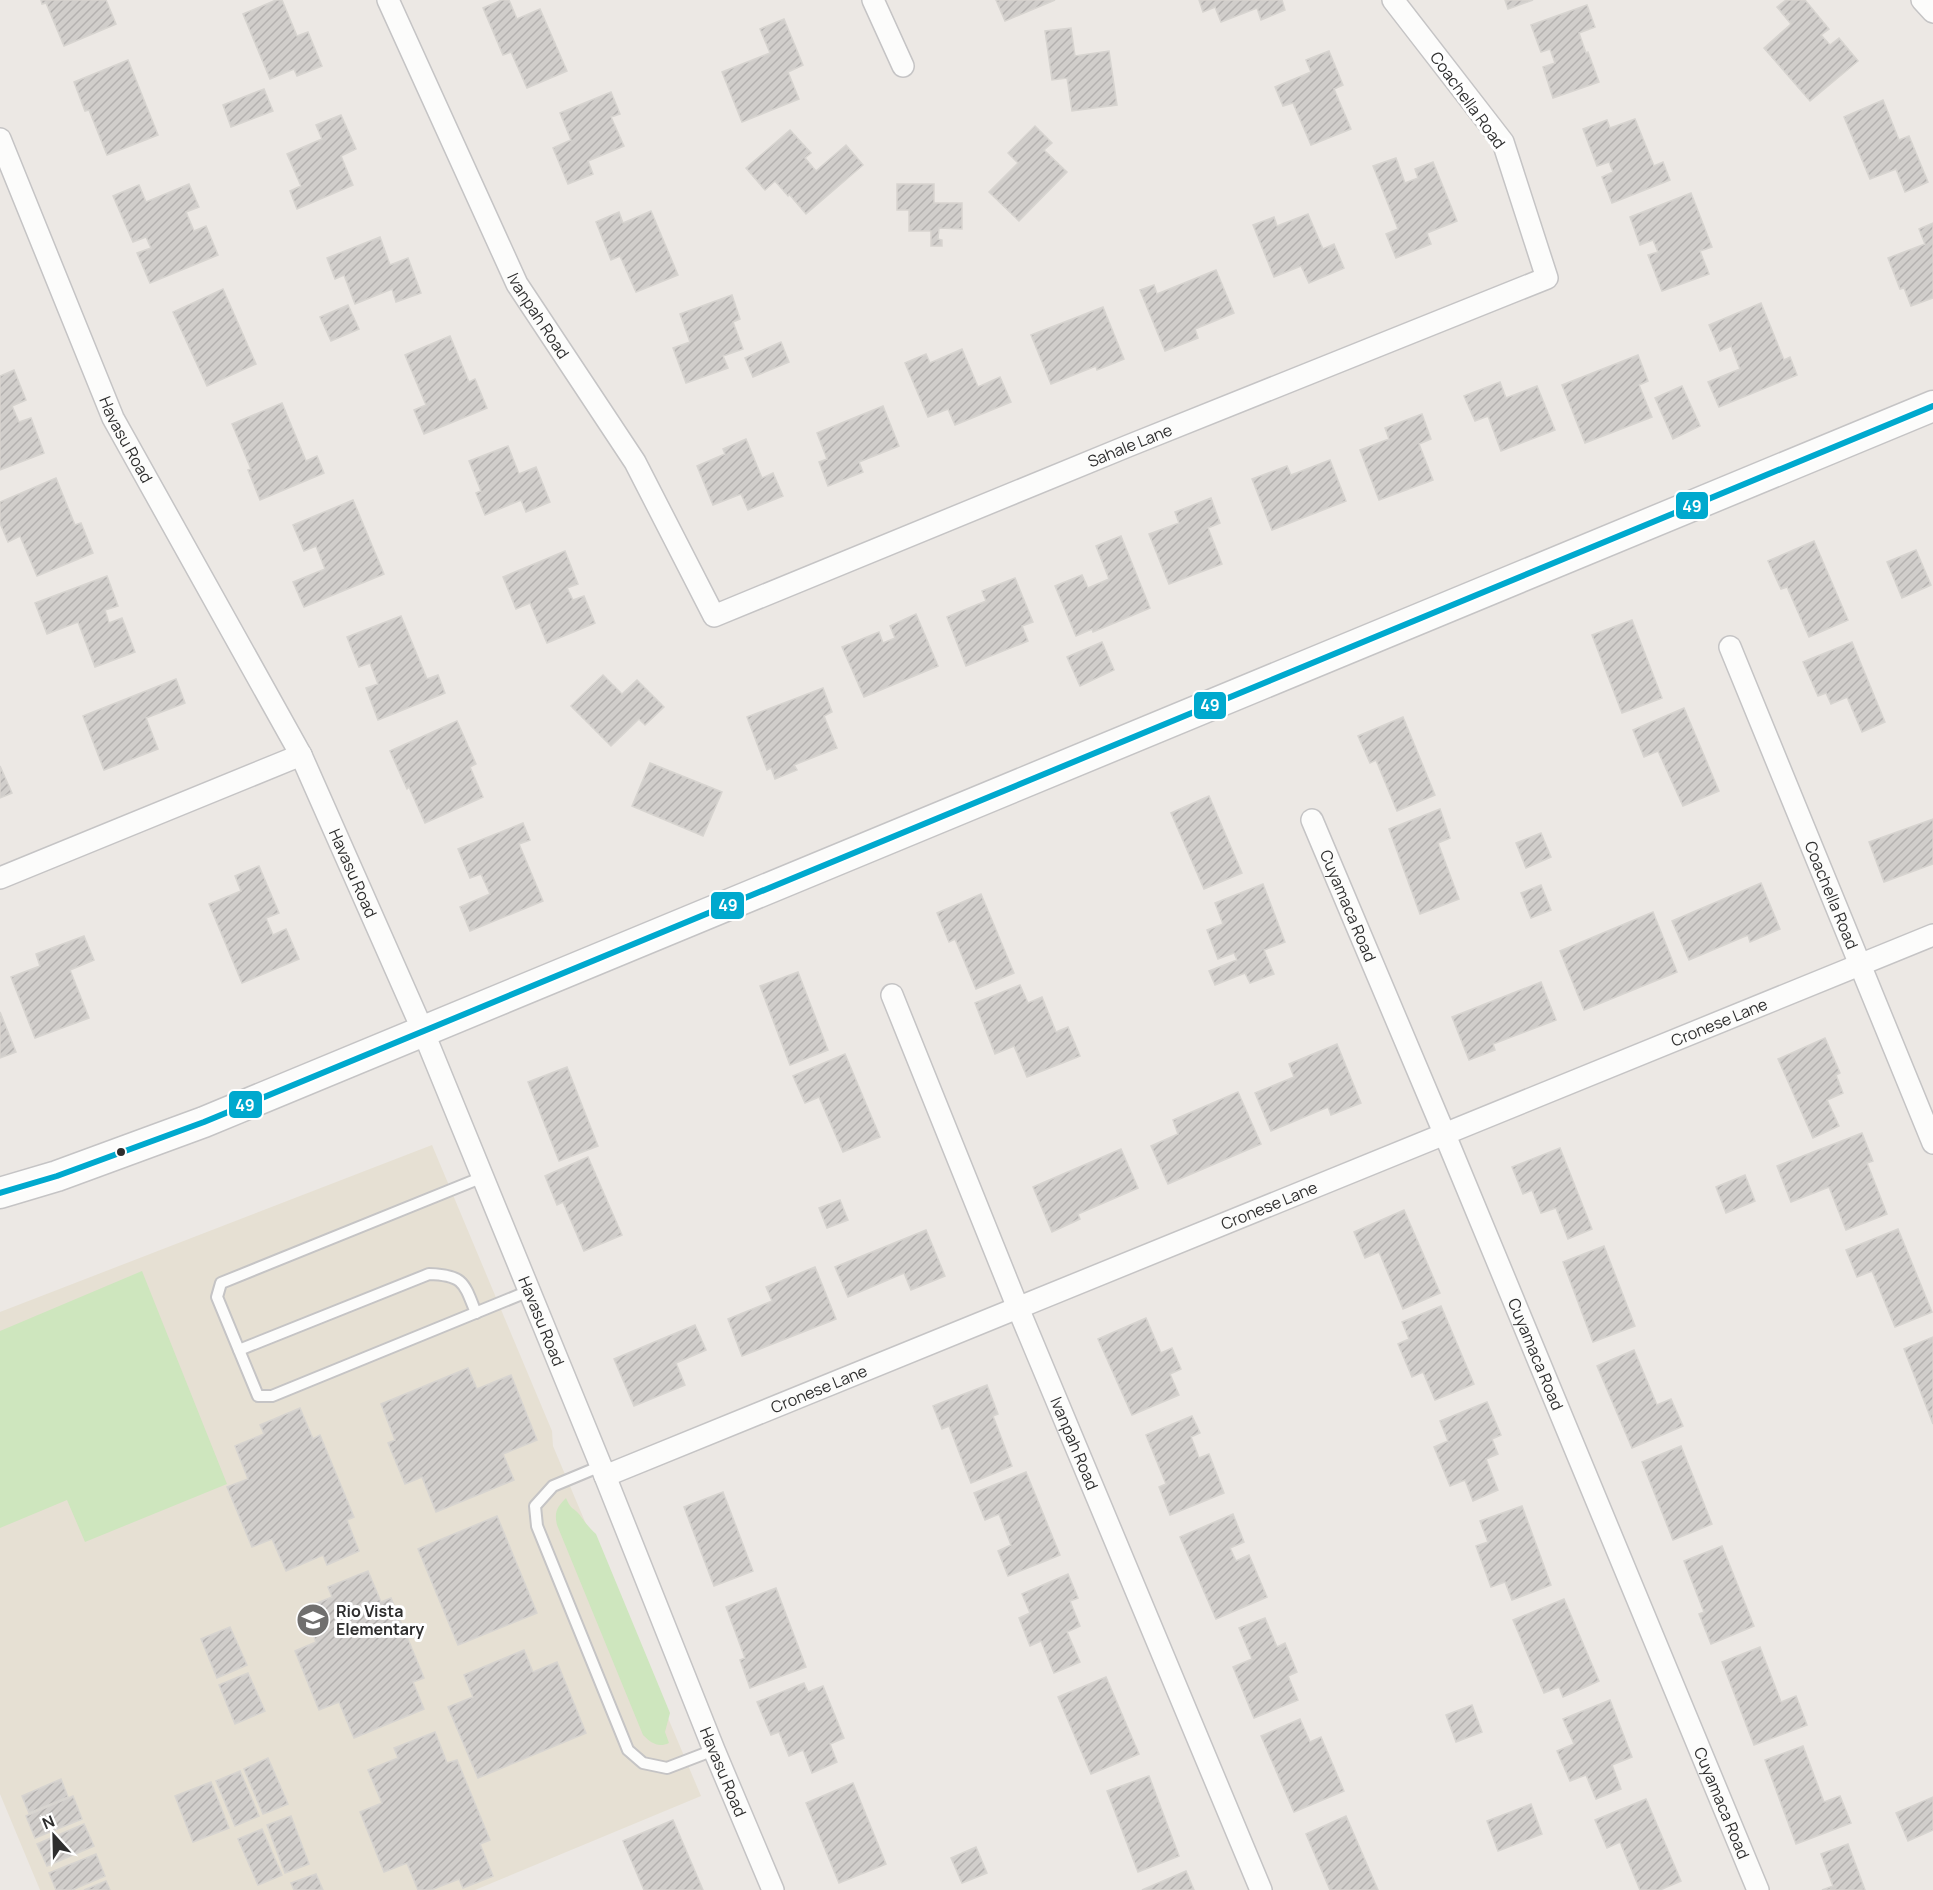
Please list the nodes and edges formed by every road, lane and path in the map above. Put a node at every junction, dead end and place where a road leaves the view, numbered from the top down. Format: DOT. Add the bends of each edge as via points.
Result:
graph roads {
  1 [pos="388,0"];
  2 [pos="873,0"];
  3 [pos="1394,0"];
  4 [pos="1923,0"];
  5 [pos="1933,12"];
  6 [pos="903,66"];
  7 [pos="0,139"];
  8 [pos="1547,278"];
  9 [pos="1933,406"];
  10 [pos="714,616"];
  11 [pos="1730,647"];
  12 [pos="301,755"];
  13 [pos="1312,820"];
  14 [pos="0,878"];
  15 [pos="1933,935"];
  16 [pos="1860,965"];
  17 [pos="892,995"];
  18 [pos="423,1031"];
  19 [pos="1445,1135"];
  20 [pos="1933,1143"];
  21 [pos="483,1177"];
  22 [pos="0,1193"];
  23 [pos="529,1291"];
  24 [pos="1018,1308"];
  25 [pos="476,1313"];
  26 [pos="239,1350"];
  27 [pos="603,1471"];
  28 [pos="714,1750"];
  29 [pos="773,1890"];
  30 [pos="1261,1890"];
  31 [pos="1758,1890"];
  1 -- 10 [label="street, Ivanpah Road" via="517,284 635,462"];
  2 -- 6 [label="street"];
  3 -- 8 [label="street, Coachella Road" via="1503,142"];
  4 -- 5 [label="street"];
  7 -- 12 [label="street, Havasu Road" via="113,418"];
  8 -- 10 [label="street, Sahale Lane"];
  9 -- 18 [label="main road"];
  11 -- 16 [label="street, Coachella Road"];
  12 -- 14 [label="street"];
  12 -- 18 [label="street, Havasu Road"];
  13 -- 19 [label="street, Cuyamaca Road"];
  15 -- 16 [label="street, Cronese Lane"];
  16 -- 19 [label="street, Cronese Lane"];
  16 -- 20 [label="street, Coachella Road"];
  17 -- 24 [label="street, Ivanpah Road"];
  18 -- 21 [label="street, Havasu Road"];
  18 -- 22 [label="main road" via="142,1146"];
  19 -- 24 [label="street, Cronese Lane"];
  19 -- 31 [label="street, Cuyamaca Road"];
  21 -- 23 [label="street, Havasu Road"];
  21 -- 26 [label="lane" via="221,1283 217,1297"];
  23 -- 25 [label="lane"];
  23 -- 27 [label="street, Havasu Road"];
  24 -- 27 [label="street, Cronese Lane"];
  24 -- 30 [label="street, Ivanpah Road"];
  25 -- 26 [label="lane" via="464,1284 448,1275 429,1274"];
  25 -- 26 [label="lane" via="272,1396 258,1396"];
  27 -- 28 [label="street, Havasu Road"];
  27 -- 28 [label="lane" via="553,1486 535,1506 537,1526 628,1750 643,1763 667,1768"];
  28 -- 29 [label="street, Havasu Road"];
}
